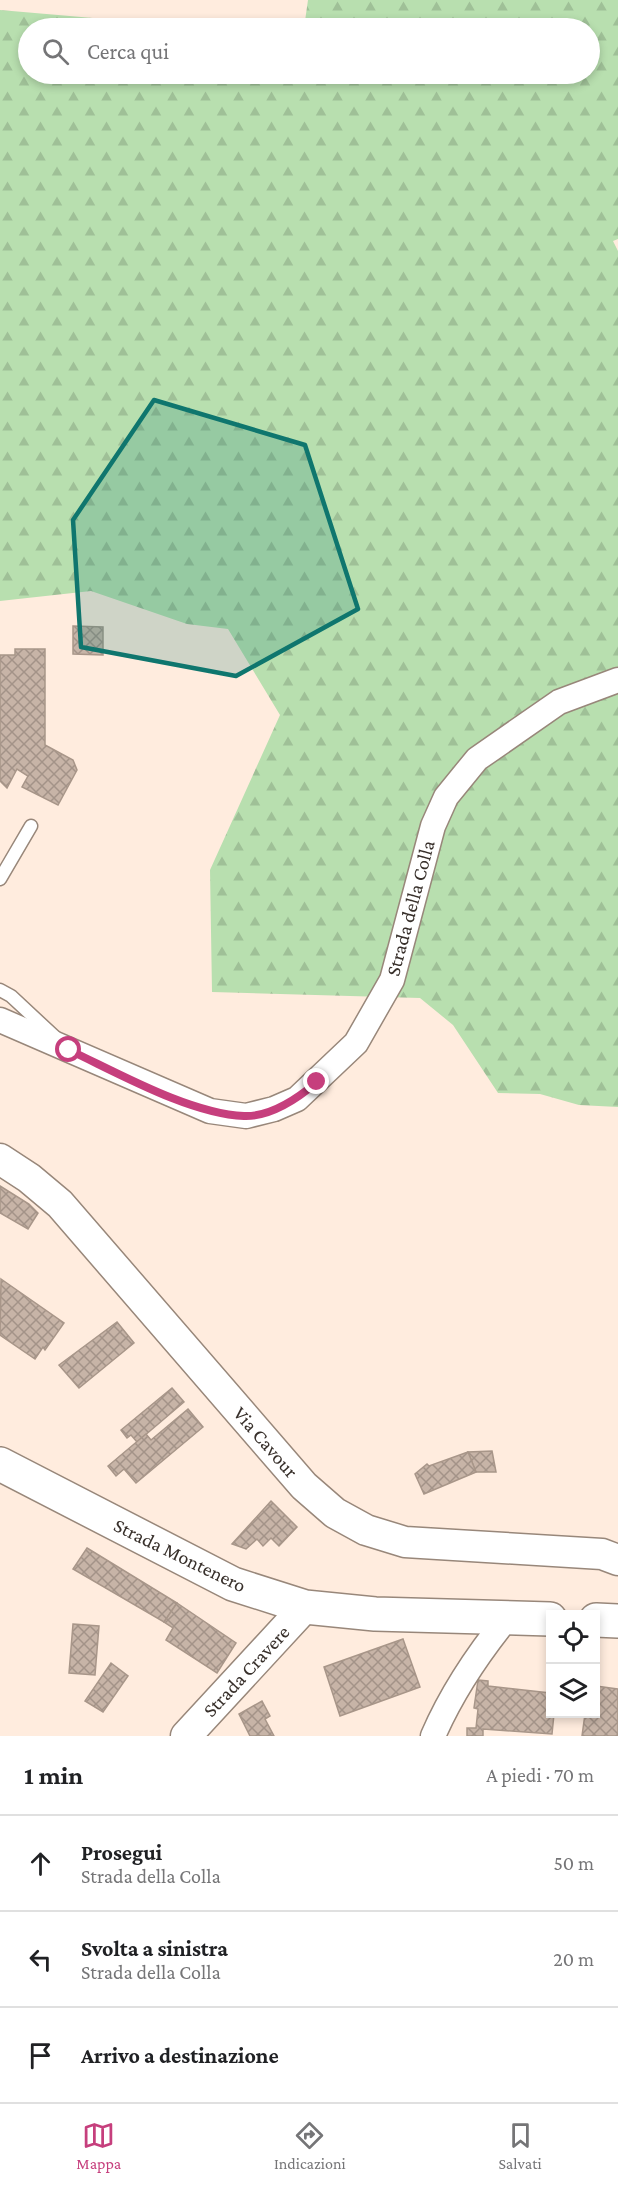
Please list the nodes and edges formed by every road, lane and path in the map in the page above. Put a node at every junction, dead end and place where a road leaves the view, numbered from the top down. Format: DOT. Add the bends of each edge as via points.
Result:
graph roads {
  1 [pos="618,680"];
  2 [pos="31,826"];
  3 [pos="0,879"];
  4 [pos="0,990"];
  5 [pos="0,1020"];
  6 [pos="69,1050"];
  7 [pos="0,1159"];
  8 [pos="0,1464"];
  9 [pos="618,1560"];
  10 [pos="305,1607"];
  11 [pos="507,1618"];
  12 [pos="546,1619"];
  13 [pos="600,1620"];
  14 [pos="618,1621"];
  15 [pos="186,1736"];
  16 [pos="433,1736"];
  1 -- 6 [label="street, Strada della Colla" via="559,702 477,759 446,797 433,826 392,980 356,1043 297,1099 246,1116 210,1111"];
  2 -- 3 [label="lane"];
  4 -- 6 [label="lane, Strada della Colla"];
  5 -- 6 [label="street, Strada della Colla"];
  7 -- 9 [label="street, Via Cavour" via="60,1204 304,1486 335,1513 366,1530 405,1542 602,1554"];
  8 -- 10 [label="main road, Strada Montenero" via="233,1584"];
  10 -- 11 [label="main road, Strada Montenero" via="375,1614"];
  10 -- 15 [label="street, Strada Cravere"];
  11 -- 12 [label="main road, Strada Montenero"];
  11 -- 16 [label="street" via="449,1699"];
  13 -- 14 [label="main road"];
}
